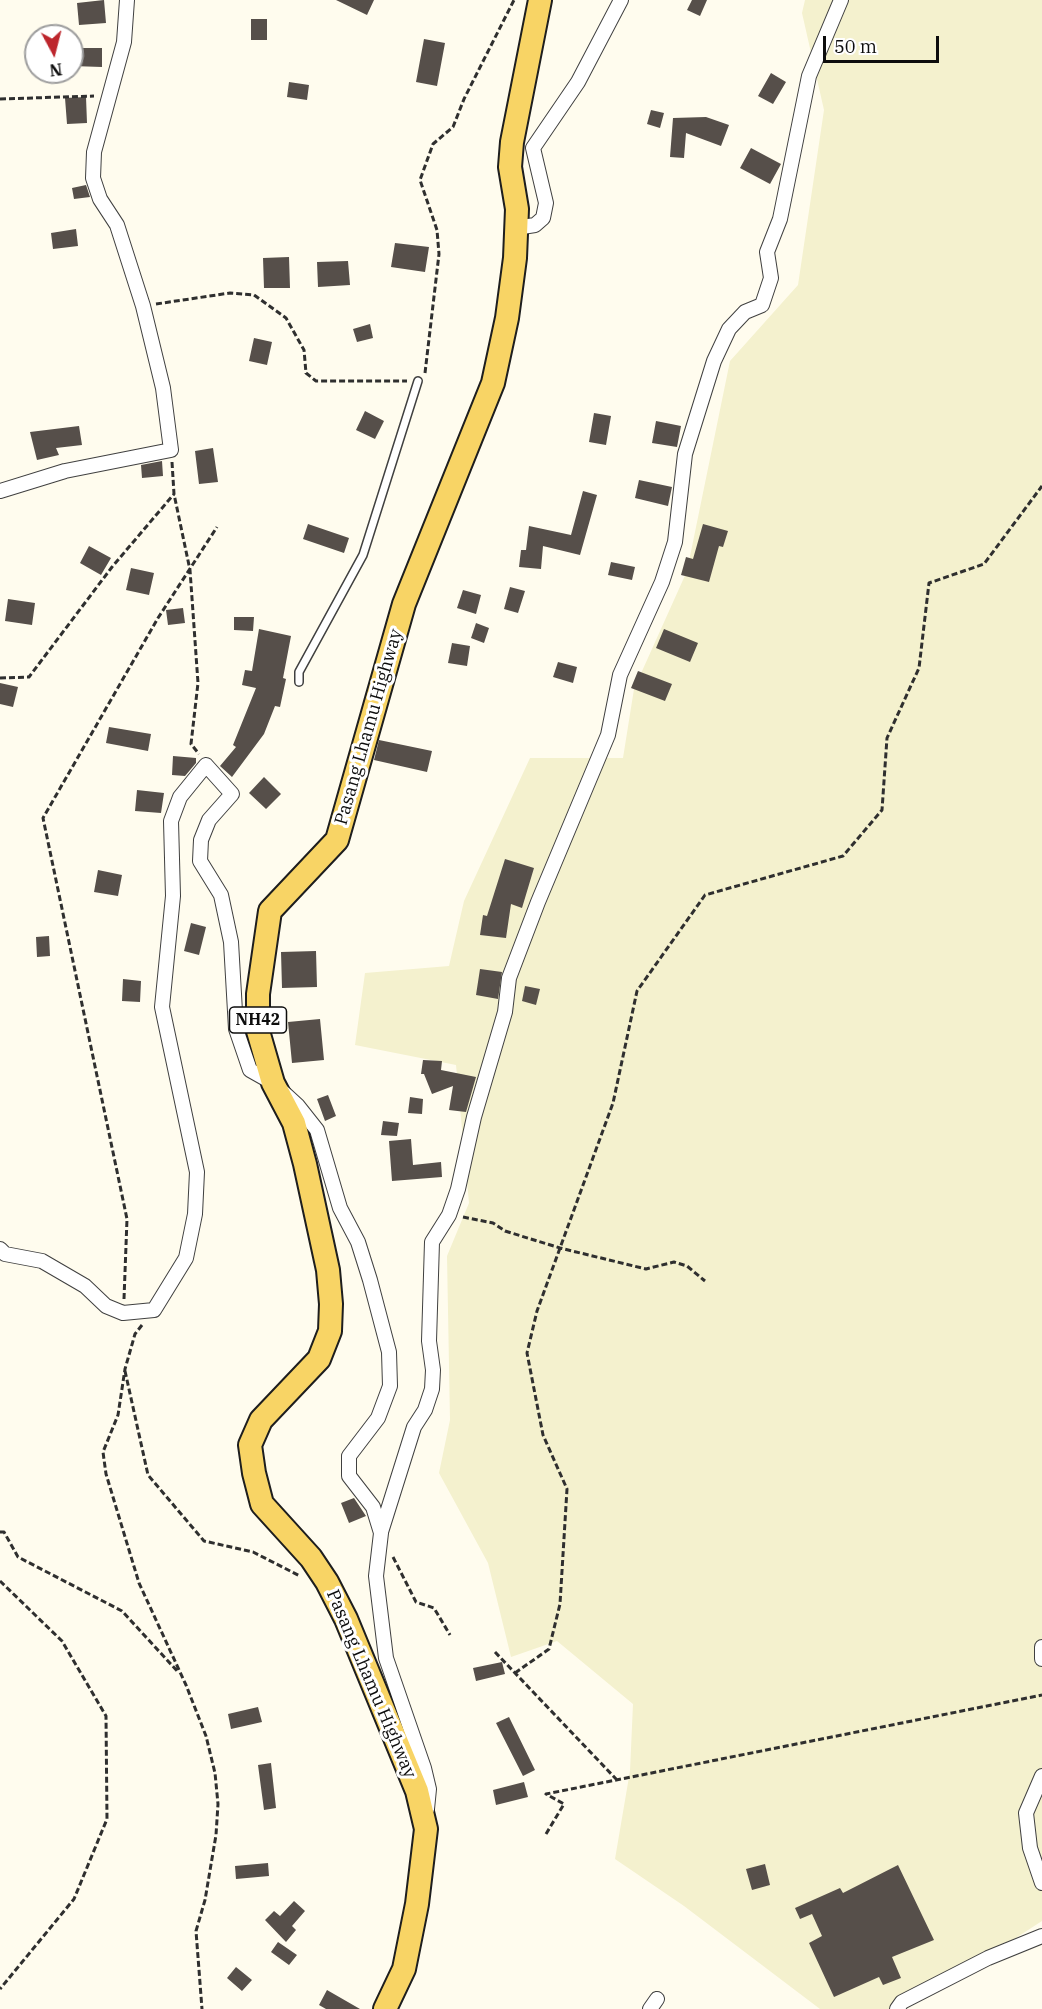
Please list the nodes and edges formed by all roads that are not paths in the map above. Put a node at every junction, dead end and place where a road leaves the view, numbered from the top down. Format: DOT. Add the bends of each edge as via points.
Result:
graph roads {
  1 [pos="127,0"];
  2 [pos="540,0"];
  3 [pos="621,0"];
  4 [pos="841,0"];
  5 [pos="516,228"];
  6 [pos="418,381"];
  7 [pos="0,491"];
  8 [pos="299,682"];
  9 [pos="273,1083"];
  10 [pos="0,1249"];
  11 [pos="381,1533"];
  12 [pos="1042,1647"];
  13 [pos="1042,1659"];
  14 [pos="1042,1776"];
  15 [pos="426,1829"];
  16 [pos="1042,1883"];
  17 [pos="1042,1936"];
  18 [pos="385,2009"];
  19 [pos="897,2009"];
  1 -- 7 [label="street" via="124,42 94,152 93,178 100,199 117,225 143,306 163,388 171,450 65,471"];
  2 -- 5 [label="main road, Pasang Lhamu Highway / NH42" via="512,142 510,168"];
  3 -- 5 [label="street" via="578,82 533,148 546,203 543,218 534,225"];
  4 -- 11 [label="street" via="809,76 780,219 767,252 771,278 762,305 745,312 729,329 714,361 685,454 675,542 662,582 620,675 608,735 509,978 505,1012 449,1215 432,1242 432,1389 414,1427"];
  5 -- 9 [label="main road, Pasang Lhamu Highway / NH42" via="507,318 494,383 404,604 337,840 270,911 258,994 258,1031"];
  6 -- 8 [label="lane" via="363,555 299,672"];
  9 -- 10 [label="street" via="250,1070 236,1029 231,942 221,895 200,861 201,840 208,820 232,794 206,765 180,797 171,821 173,896 162,1007 197,1172 195,1214 186,1258 154,1310 123,1313 106,1306 85,1286 42,1261 5,1254"];
  9 -- 11 [label="street" via="317,1130 340,1208 358,1242 389,1352 390,1386 378,1418 349,1456 349,1476 373,1507"];
  9 -- 15 [label="main road, Pasang Lhamu Highway / NH42" via="294,1123 305,1164 328,1270 330,1331 319,1359 261,1420 250,1444 254,1473 262,1504 311,1558 346,1619 417,1791"];
  11 -- 15 [label="street" via="376,1576 386,1658 429,1789"];
  12 -- 13 [label="street"];
  14 -- 16 [label="street" via="1026,1813 1030,1848"];
  15 -- 18 [label="main road, Pasang Lhamu Highway / NH42" via="404,1969"];
  17 -- 19 [label="street" via="988,1958 902,2002"];
}
